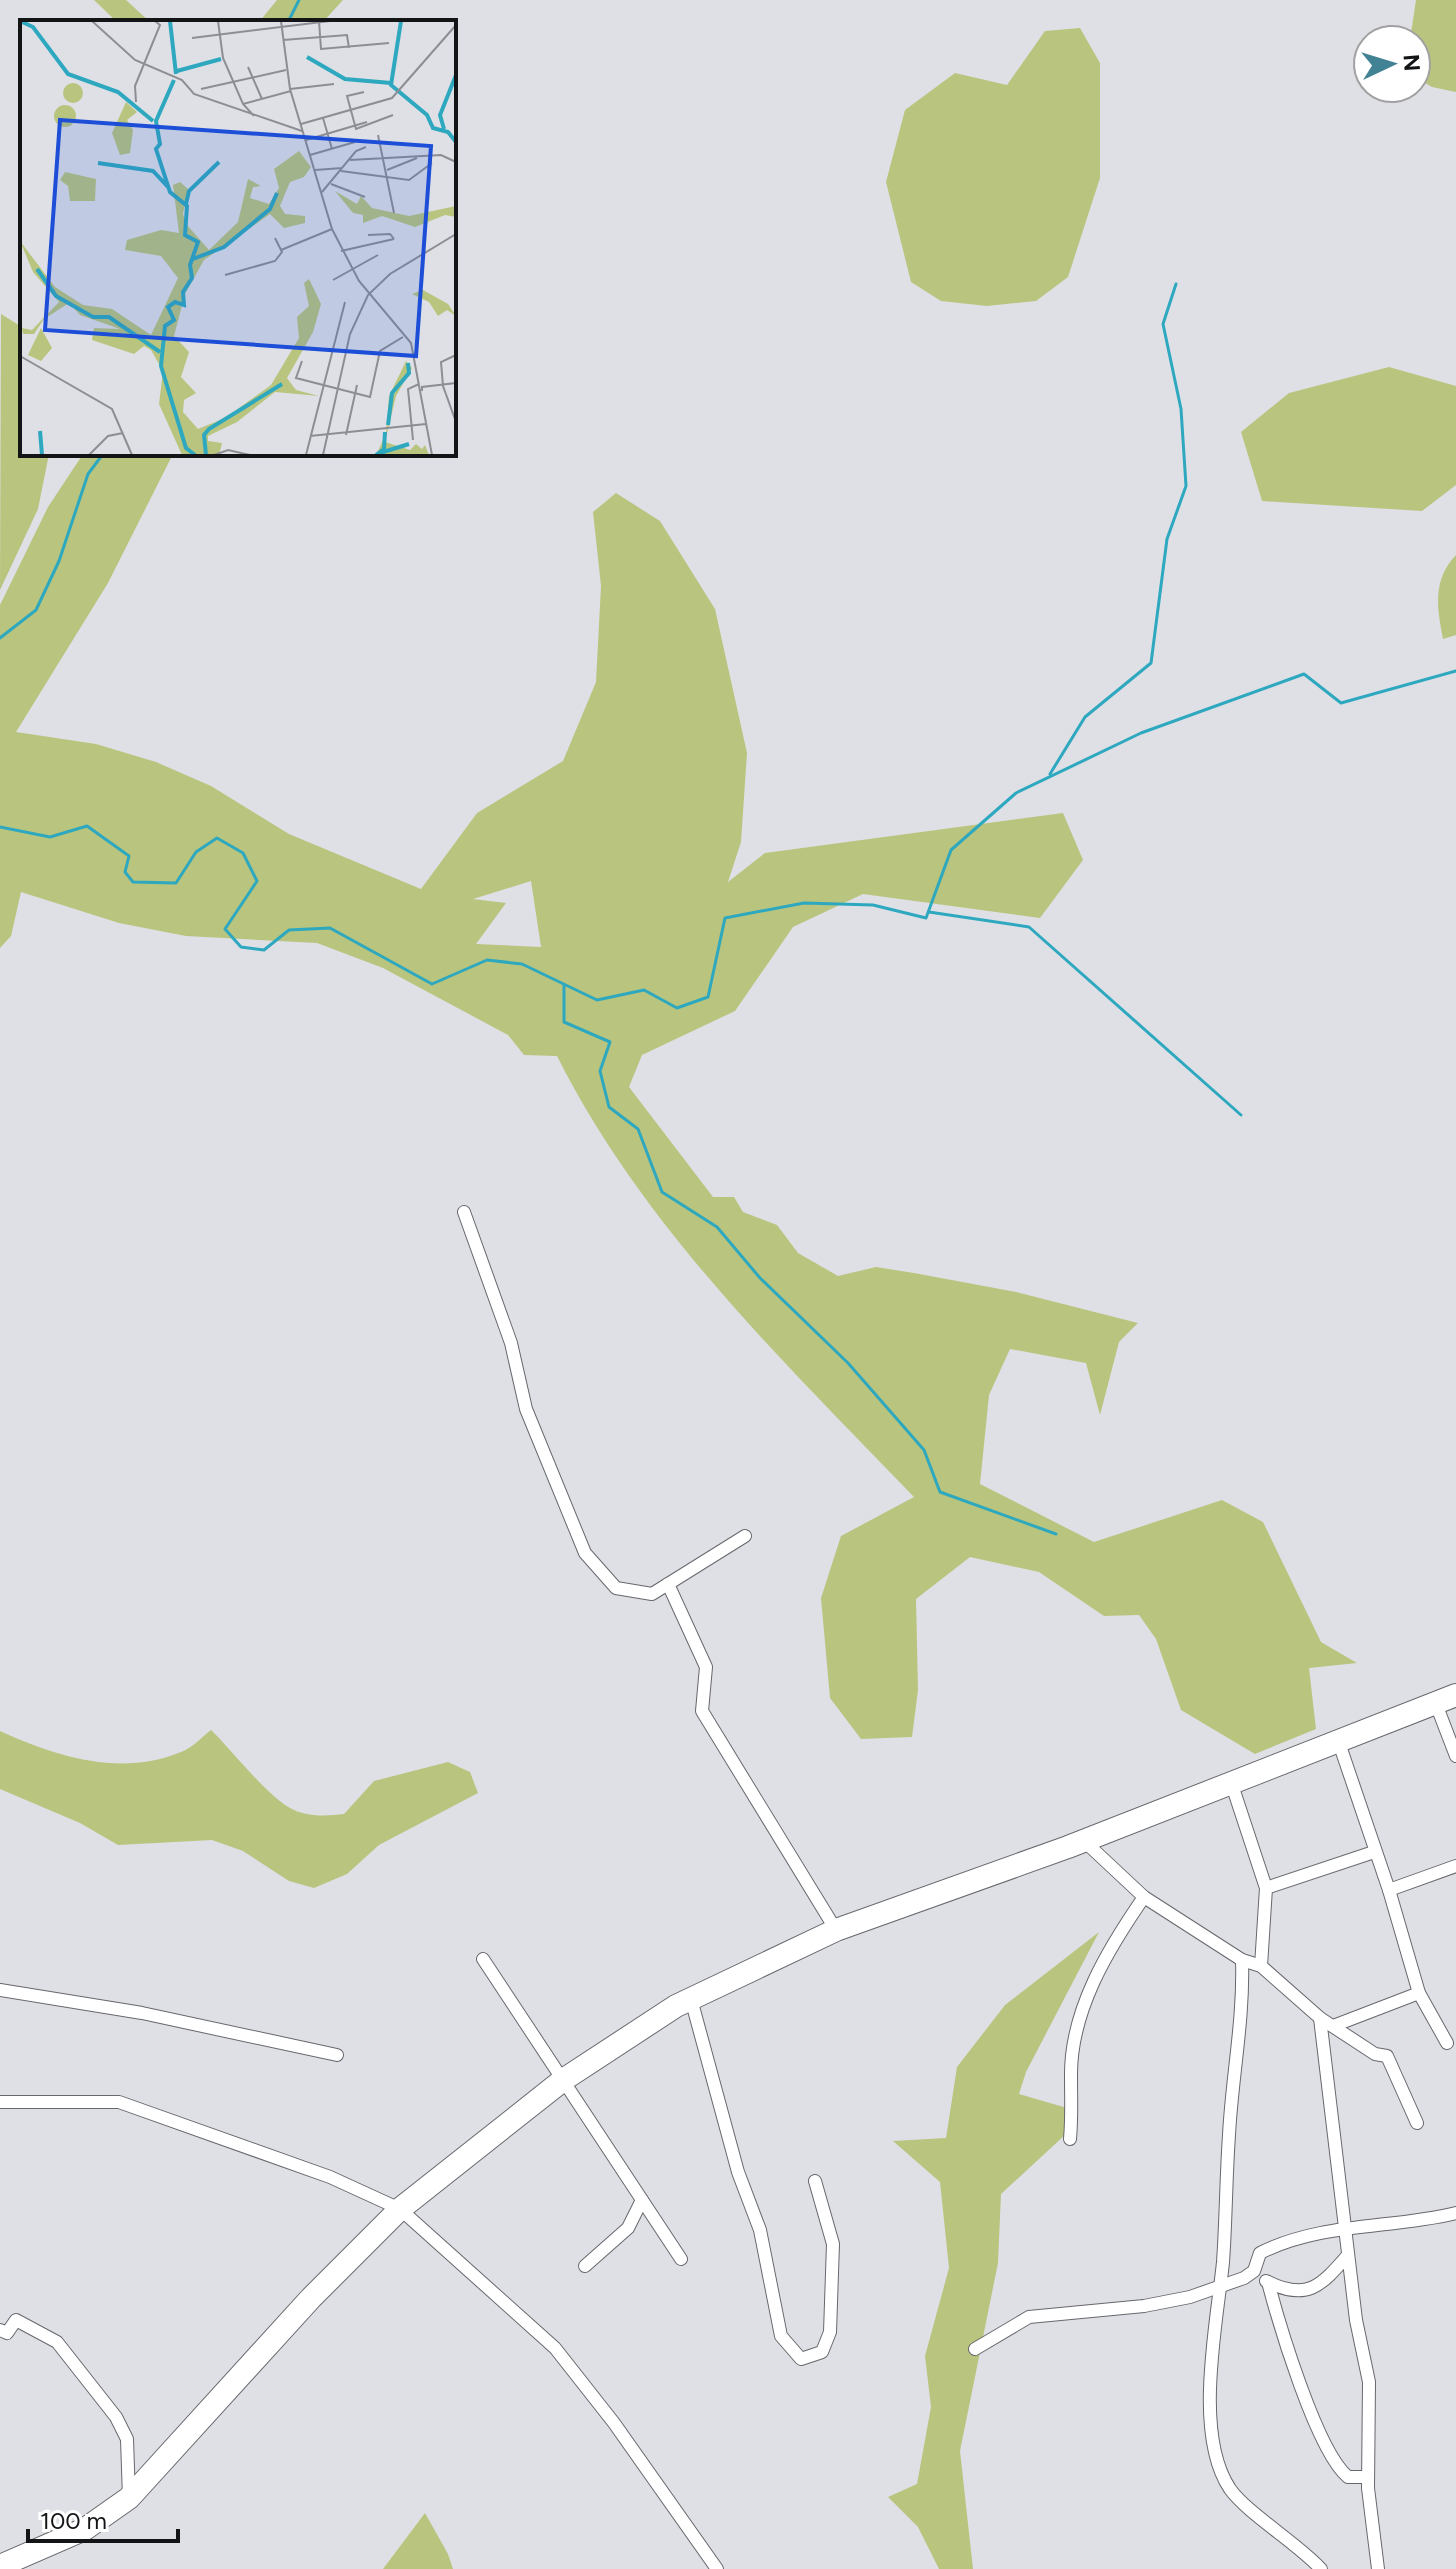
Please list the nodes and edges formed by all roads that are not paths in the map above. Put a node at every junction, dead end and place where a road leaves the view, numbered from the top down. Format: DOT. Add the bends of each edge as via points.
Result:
graph roads {
  1 [pos="464,1212"];
  2 [pos="745,1536"];
  3 [pos="668,1584"];
  4 [pos="1446,1700"];
  5 [pos="1338,1740"];
  6 [pos="1456,1756"];
  7 [pos="1231,1782"];
  8 [pos="1083,1840"];
  9 [pos="1374,1852"];
  10 [pos="1456,1866"];
  11 [pos="1266,1888"];
  12 [pos="1389,1890"];
  13 [pos="1144,1897"];
  14 [pos="836,1930"];
  15 [pos="483,1959"];
  16 [pos="1242,1960"];
  17 [pos="1261,1966"];
  18 [pos="0,1990"];
  19 [pos="1419,1993"];
  20 [pos="691,1999"];
  21 [pos="1320,2018"];
  22 [pos="1333,2026"];
  23 [pos="1447,2043"];
  24 [pos="337,2055"];
  25 [pos="563,2080"];
  26 [pos="0,2102"];
  27 [pos="1417,2123"];
  28 [pos="1070,2139"];
  29 [pos="815,2181"];
  30 [pos="642,2200"];
  31 [pos="400,2209"];
  32 [pos="1456,2213"];
  33 [pos="1346,2227"];
  34 [pos="1348,2255"];
  35 [pos="681,2259"];
  36 [pos="585,2266"];
  37 [pos="1254,2271"];
  38 [pos="1268,2282"];
  39 [pos="1218,2287"];
  40 [pos="0,2330"];
  41 [pos="975,2349"];
  42 [pos="1368,2477"];
  43 [pos="129,2498"];
  44 [pos="0,2566"];
  45 [pos="717,2569"];
  46 [pos="1321,2569"];
  47 [pos="1378,2569"];
  1 -- 3 [label="street" via="511,1343 526,1409 585,1553 616,1588 652,1594"];
  2 -- 3 [label="street"];
  3 -- 14 [label="street" via="706,1667 702,1711"];
  4 -- 5 [label="highway"];
  4 -- 6 [label="street"];
  5 -- 7 [label="highway"];
  5 -- 9 [label="street"];
  7 -- 8 [label="highway"];
  7 -- 11 [label="street"];
  8 -- 13 [label="street"];
  8 -- 14 [label="highway"];
  9 -- 11 [label="street"];
  9 -- 12 [label="street"];
  10 -- 12 [label="street"];
  11 -- 17 [label="street"];
  12 -- 19 [label="street"];
  13 -- 16 [label="street"];
  13 -- 28 [label="street" via="1112,1944 1079,2023"];
  14 -- 20 [label="highway"];
  15 -- 25 [label="street"];
  16 -- 17 [label="street"];
  16 -- 39 [label="street" via="1243,2004"];
  17 -- 21 [label="street"];
  18 -- 24 [label="street" via="142,2013"];
  19 -- 22 [label="street"];
  19 -- 23 [label="street"];
  20 -- 25 [label="highway"];
  20 -- 29 [label="street" via="738,2172 760,2230 781,2336 801,2359 822,2352 830,2332 833,2244"];
  21 -- 22 [label="street"];
  21 -- 33 [label="street"];
  22 -- 27 [label="street" via="1375,2054 1387,2056"];
  25 -- 30 [label="street"];
  25 -- 31 [label="highway"];
  26 -- 31 [label="street" via="119,2102 330,2177"];
  30 -- 35 [label="street"];
  30 -- 36 [label="street" via="628,2228"];
  31 -- 43 [label="highway" via="311,2298"];
  31 -- 45 [label="street" via="555,2348"];
  32 -- 33 [label="street" via="1418,2223"];
  33 -- 34 [label="street"];
  33 -- 37 [label="street" via="1270,2248 1260,2253"];
  34 -- 38 [label="street" via="1306,2291"];
  34 -- 42 [label="street" via="1369,2382"];
  37 -- 38 [label="street"];
  37 -- 39 [label="street"];
  38 -- 42 [label="street" via="1293,2363 1335,2462 1348,2477"];
  39 -- 41 [label="street" via="1144,2306 1029,2317"];
  39 -- 46 [label="street" via="1209,2366 1218,2460 1229,2488"];
  40 -- 43 [label="street" via="7,2333 16,2320 57,2342 116,2417 127,2439"];
  42 -- 47 [label="street"];
  43 -- 44 [label="highway" via="85,2529"];
}
